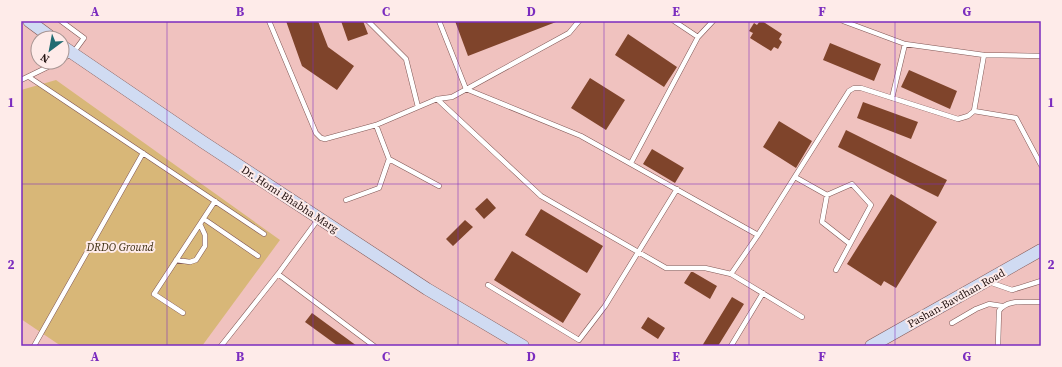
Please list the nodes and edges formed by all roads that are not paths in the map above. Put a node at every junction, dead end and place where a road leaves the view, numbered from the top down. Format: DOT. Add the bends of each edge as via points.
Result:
graph roads {
  1 [pos="29,21"];
  2 [pos="61,21"];
  3 [pos="269,21"];
  4 [pos="368,21"];
  5 [pos="439,21"];
  6 [pos="579,21"];
  7 [pos="674,21"];
  8 [pos="713,21"];
  9 [pos="843,21"];
  10 [pos="41,30"];
  11 [pos="698,37"];
  12 [pos="905,44"];
  13 [pos="70,51"];
  14 [pos="73,53"];
  15 [pos="70,55"];
  16 [pos="984,55"];
  17 [pos="1041,56"];
  18 [pos="43,70"];
  19 [pos="29,77"];
  20 [pos="21,80"];
  21 [pos="466,90"];
  22 [pos="892,98"];
  23 [pos="437,99"];
  24 [pos="418,107"];
  25 [pos="974,111"];
  26 [pos="376,125"];
  27 [pos="143,153"];
  28 [pos="389,160"];
  29 [pos="631,164"];
  30 [pos="1041,165"];
  31 [pos="795,176"];
  32 [pos="439,186"];
  33 [pos="677,189"];
  34 [pos="827,195"];
  35 [pos="346,200"];
  36 [pos="215,201"];
  37 [pos="319,218"];
  38 [pos="204,219"];
  39 [pos="200,224"];
  40 [pos="264,234"];
  41 [pos="758,235"];
  42 [pos="850,244"];
  43 [pos="1041,250"];
  44 [pos="639,251"];
  45 [pos="258,256"];
  46 [pos="176,260"];
  47 [pos="836,270"];
  48 [pos="278,274"];
  49 [pos="731,274"];
  50 [pos="987,281"];
  51 [pos="1041,281"];
  52 [pos="488,285"];
  53 [pos="763,293"];
  54 [pos="1041,302"];
  55 [pos="1002,306"];
  56 [pos="183,313"];
  57 [pos="802,317"];
  58 [pos="952,323"];
  59 [pos="34,346"];
  60 [pos="221,346"];
  61 [pos="374,346"];
  62 [pos="523,346"];
  63 [pos="731,346"];
  64 [pos="871,346"];
  65 [pos="998,346"];
  1 -- 10 [label="main road"];
  2 -- 14 [label="lane" via="84,38"];
  3 -- 26 [label="lane" via="316,133 321,138"];
  4 -- 24 [label="lane" via="406,60"];
  5 -- 21 [label="lane"];
  6 -- 21 [label="lane" via="570,33"];
  7 -- 11 [label="lane"];
  8 -- 11 [label="lane"];
  9 -- 12 [label="lane"];
  11 -- 29 [label="lane"];
  12 -- 16 [label="lane"];
  12 -- 22 [label="lane"];
  13 -- 14 [label="main road, Dr. Homi Bhabha Marg"];
  14 -- 15 [label="lane"];
  14 -- 37 [label="main road, Dr. Homi Bhabha Marg"];
  16 -- 17 [label="lane"];
  16 -- 25 [label="lane"];
  18 -- 19 [label="lane"];
  19 -- 20 [label="lane"];
  19 -- 27 [label="lane"];
  21 -- 23 [label="lane" via="452,97"];
  21 -- 29 [label="lane" via="581,136"];
  22 -- 25 [label="lane" via="958,119"];
  22 -- 31 [label="lane" via="861,88 849,91"];
  23 -- 24 [label="lane"];
  23 -- 44 [label="lane" via="541,196"];
  24 -- 26 [label="lane"];
  25 -- 30 [label="lane" via="1016,118"];
  26 -- 28 [label="lane"];
  27 -- 36 [label="lane"];
  27 -- 59 [label="lane"];
  28 -- 32 [label="lane"];
  28 -- 35 [label="lane" via="379,188"];
  29 -- 33 [label="lane"];
  31 -- 34 [label="lane"];
  31 -- 41 [label="lane"];
  33 -- 41 [label="lane"];
  33 -- 44 [label="lane"];
  34 -- 42 [label="lane" via="822,222"];
  34 -- 42 [label="lane" via="852,184 871,206"];
  36 -- 38 [label="lane"];
  36 -- 40 [label="lane"];
  37 -- 48 [label="lane"];
  37 -- 62 [label="main road, Dr. Homi Bhabha Marg" via="427,289"];
  38 -- 39 [label="lane"];
  38 -- 45 [label="lane"];
  39 -- 46 [label="lane"];
  39 -- 46 [label="lane" via="205,235 204,246 196,260"];
  41 -- 49 [label="lane"];
  42 -- 47 [label="lane"];
  43 -- 50 [label="main road, Pashan-Bavdhan Road"];
  44 -- 49 [label="lane" via="666,268 705,268"];
  44 -- 52 [label="lane" via="605,306 579,340"];
  46 -- 56 [label="lane" via="154,294"];
  48 -- 60 [label="lane"];
  48 -- 61 [label="lane"];
  49 -- 53 [label="lane"];
  50 -- 51 [label="lane" via="1012,290"];
  50 -- 64 [label="main road, Pashan-Bavdhan Road"];
  53 -- 57 [label="lane"];
  53 -- 63 [label="lane"];
  54 -- 55 [label="lane" via="1007,303"];
  55 -- 58 [label="lane" via="988,304"];
  55 -- 65 [label="lane"];
}
